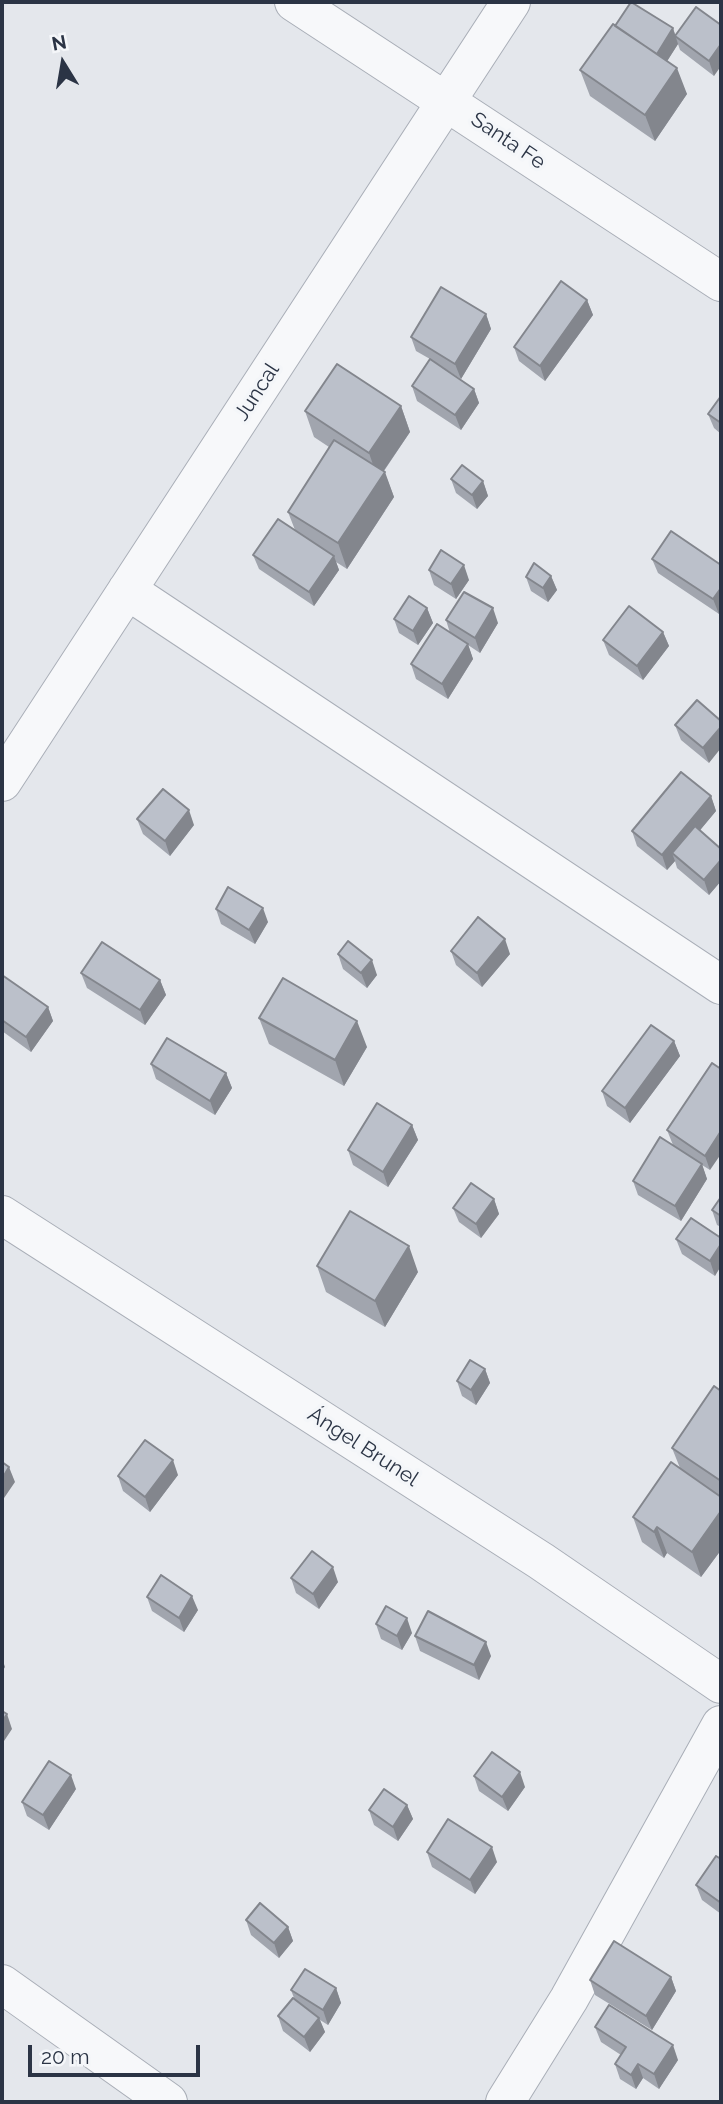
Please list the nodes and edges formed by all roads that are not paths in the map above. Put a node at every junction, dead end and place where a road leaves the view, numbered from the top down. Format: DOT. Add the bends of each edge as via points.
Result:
graph roads {
  1 [pos="294,2"];
  2 [pos="511,2"];
  3 [pos="448,101"];
  4 [pos="721,282"];
  5 [pos="127,590"];
  6 [pos="2,782"];
  7 [pos="721,985"];
  8 [pos="2,1215"];
  9 [pos="721,1684"];
  10 [pos="721,1725"];
  11 [pos="2,1984"];
  12 [pos="168,2102"];
  13 [pos="505,2102"];
  1 -- 3 [label="street, Santa Fe"];
  2 -- 3 [label="street, Juncal"];
  3 -- 4 [label="street, Santa Fe"];
  3 -- 5 [label="street, Juncal"];
  5 -- 6 [label="street, Juncal"];
  5 -- 7 [label="street"];
  8 -- 9 [label="street, Ángel Brunel" via="541,1561"];
  10 -- 13 [label="street" via="569,2000"];
  11 -- 12 [label="street"];
}
